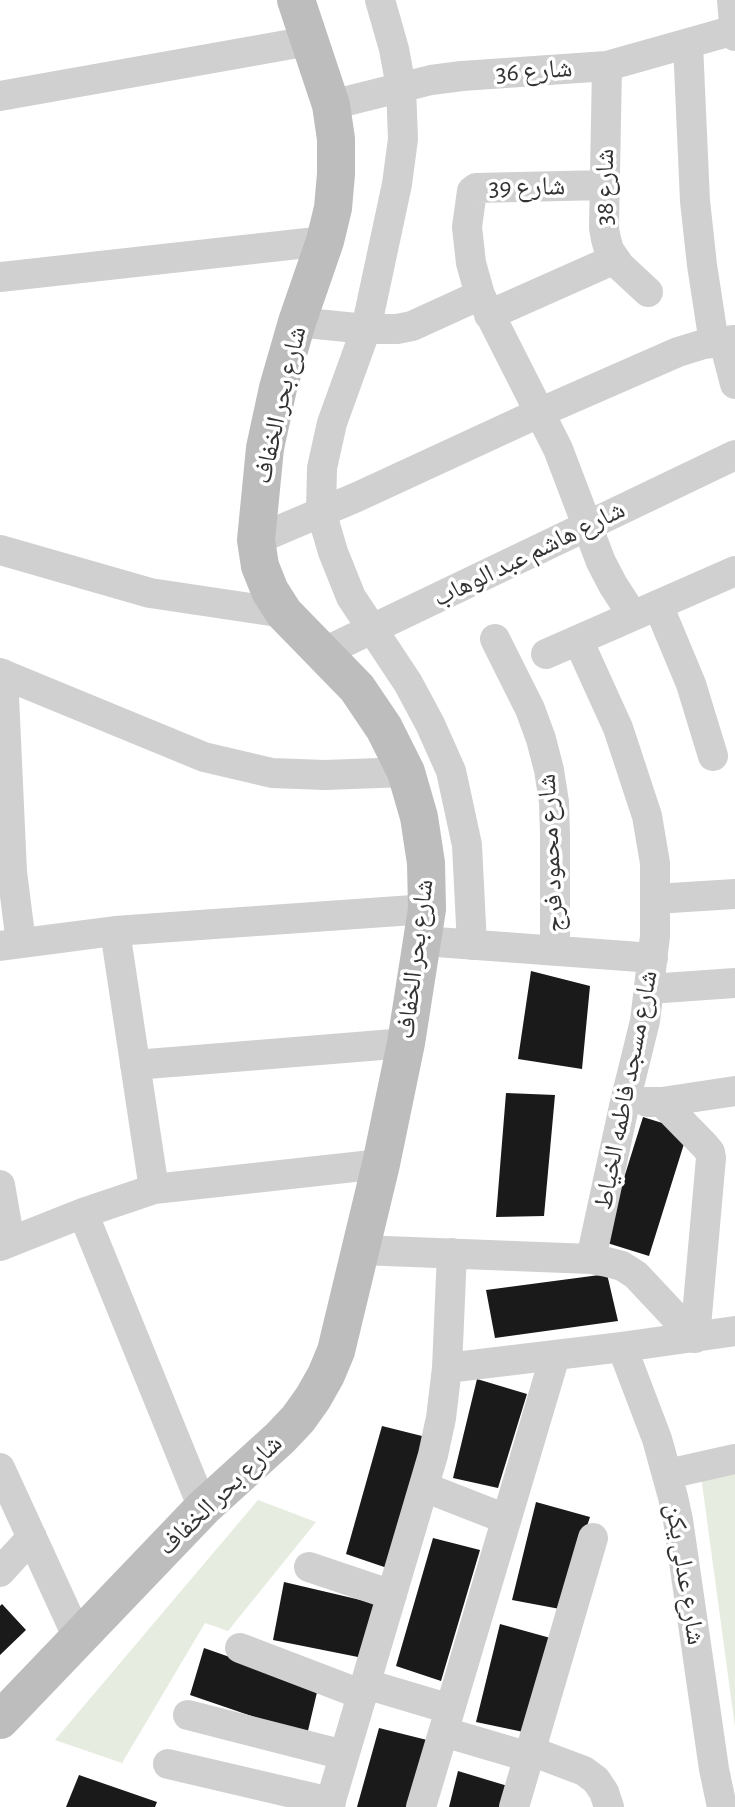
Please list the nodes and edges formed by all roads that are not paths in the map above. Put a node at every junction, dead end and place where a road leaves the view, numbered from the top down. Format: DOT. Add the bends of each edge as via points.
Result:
graph roads {
  1 [pos="296,0"];
  2 [pos="380,0"];
  3 [pos="732,0"];
  4 [pos="734,30"];
  5 [pos="735,36"];
  6 [pos="309,41"];
  7 [pos="688,44"];
  8 [pos="607,66"];
  9 [pos="401,87"];
  10 [pos="0,96"];
  11 [pos="331,105"];
  12 [pos="604,185"];
  13 [pos="326,241"];
  14 [pos="615,259"];
  15 [pos="0,277"];
  16 [pos="648,292"];
  17 [pos="485,305"];
  18 [pos="297,322"];
  19 [pos="366,328"];
  20 [pos="724,342"];
  21 [pos="735,384"];
  22 [pos="541,412"];
  23 [pos="735,455"];
  24 [pos="321,511"];
  25 [pos="587,526"];
  26 [pos="256,540"];
  27 [pos="0,550"];
  28 [pos="735,571"];
  29 [pos="645,610"];
  30 [pos="284,613"];
  31 [pos="372,629"];
  32 [pos="495,639"];
  33 [pos="578,640"];
  34 [pos="322,653"];
  35 [pos="546,654"];
  36 [pos="2,673"];
  37 [pos="713,756"];
  38 [pos="406,772"];
  39 [pos="735,894"];
  40 [pos="655,899"];
  41 [pos="425,925"];
  42 [pos="115,931"];
  43 [pos="10,944"];
  44 [pos="472,945"];
  45 [pos="555,951"];
  46 [pos="653,958"];
  47 [pos="735,983"];
  48 [pos="649,989"];
  49 [pos="407,1043"];
  50 [pos="135,1065"];
  51 [pos="735,1091"];
  52 [pos="662,1101"];
  53 [pos="625,1102"];
  54 [pos="381,1164"];
  55 [pos="0,1185"];
  56 [pos="722,1186"];
  57 [pos="153,1189"];
  58 [pos="83,1213"];
  59 [pos="5,1244"];
  60 [pos="360,1250"];
  61 [pos="452,1253"];
  62 [pos="591,1259"];
  63 [pos="735,1331"];
  64 [pos="695,1338"];
  65 [pos="622,1347"];
  66 [pos="555,1356"];
  67 [pos="447,1368"];
  68 [pos="735,1459"];
  69 [pos="0,1468"];
  70 [pos="668,1474"];
  71 [pos="424,1487"];
  72 [pos="203,1508"];
  73 [pos="506,1519"];
  74 [pos="32,1537"];
  75 [pos="593,1538"];
  76 [pos="309,1567"];
  77 [pos="0,1572"];
  78 [pos="392,1595"];
  79 [pos="78,1638"];
  80 [pos="240,1648"];
  81 [pos="364,1689"];
  82 [pos="188,1715"];
  83 [pos="0,1720"];
  84 [pos="447,1721"];
  85 [pos="530,1754"];
  86 [pos="344,1755"];
  87 [pos="167,1764"];
  88 [pos="330,1804"];
  89 [pos="421,1807"];
  90 [pos="514,1807"];
  91 [pos="609,1807"];
  92 [pos="722,1807"];
  1 -- 6 [label="street, شارع بحر الخفاف"];
  2 -- 9 [label="street"];
  3 -- 4 [label="street"];
  4 -- 5 [label="street"];
  4 -- 7 [label="street, شارع 36"];
  6 -- 10 [label="street"];
  6 -- 11 [label="street, شارع بحر الخفاف"];
  7 -- 8 [label="street, شارع 36"];
  7 -- 20 [label="street" via="702,265"];
  8 -- 9 [label="street, شارع 36" via="462,76"];
  8 -- 12 [label="street, شارع 38"];
  9 -- 11 [label="street, شارع 36"];
  9 -- 19 [label="street" via="403,139 397,184"];
  11 -- 13 [label="street, شارع بحر الخفاف" via="336,174"];
  12 -- 14 [label="street, شارع 38" via="604,228"];
  12 -- 17 [label="street, شارع 39" via="474,189 467,227 471,263"];
  13 -- 15 [label="street"];
  13 -- 18 [label="street, شارع بحر الخفاف"];
  14 -- 16 [label="street, شارع 38"];
  14 -- 17 [label="street"];
  17 -- 19 [label="street" via="397,329"];
  17 -- 22 [label="street"];
  18 -- 19 [label="street"];
  18 -- 26 [label="street, شارع بحر الخفاف" via="265,448"];
  19 -- 24 [label="street" via="332,423 322,468"];
  20 -- 21 [label="street"];
  20 -- 22 [label="street" via="678,352"];
  22 -- 24 [label="street"];
  22 -- 25 [label="street"];
  23 -- 25 [label="street, شارع هاشم عبد الوهاب"];
  24 -- 26 [label="street"];
  24 -- 31 [label="street" via="351,597"];
  25 -- 29 [label="street" via="613,585"];
  25 -- 31 [label="street, شارع هاشم عبد الوهاب"];
  26 -- 30 [label="street, شارع بحر الخفاف" via="260,566"];
  27 -- 30 [label="street" via="150,593"];
  28 -- 29 [label="street"];
  29 -- 33 [label="street"];
  29 -- 37 [label="street" via="691,684"];
  30 -- 34 [label="street, شارع بحر الخفاف"];
  31 -- 34 [label="street, شارع هاشم عبد الوهاب"];
  31 -- 44 [label="street" via="408,683 451,771 467,845"];
  32 -- 45 [label="street, شارع محمود فرج" via="530,709 549,770 554,802"];
  33 -- 35 [label="street"];
  33 -- 40 [label="street, شارع مسجد فاطمه الخياط" via="618,728 647,816"];
  34 -- 38 [label="street, شارع بحر الخفاف" via="357,688"];
  36 -- 38 [label="street" via="204,757 272,773"];
  36 -- 43 [label="street" via="12,872"];
  38 -- 41 [label="street, شارع بحر الخفاف" via="426,863"];
  39 -- 40 [label="street"];
  40 -- 46 [label="street, شارع مسجد فاطمه الخياط"];
  41 -- 42 [label="street"];
  41 -- 44 [label="street"];
  41 -- 49 [label="street, شارع بحر الخفاف"];
  42 -- 43 [label="street"];
  42 -- 50 [label="street"];
  44 -- 45 [label="street"];
  45 -- 46 [label="street"];
  46 -- 48 [label="street, شارع مسجد فاطمه الخياط"];
  47 -- 48 [label="street"];
  48 -- 53 [label="street, شارع مسجد فاطمه الخياط"];
  49 -- 50 [label="street"];
  49 -- 54 [label="street, شارع بحر الخفاف"];
  50 -- 57 [label="street"];
  51 -- 52 [label="street"];
  52 -- 53 [label="street"];
  52 -- 56 [label="street" via="710,1152"];
  53 -- 62 [label="street, شارع مسجد فاطمه الخياط"];
  54 -- 57 [label="street"];
  54 -- 60 [label="street, شارع بحر الخفاف"];
  55 -- 59 [label="street"];
  56 -- 64 [label="street"];
  57 -- 58 [label="street"];
  58 -- 59 [label="street"];
  58 -- 72 [label="street"];
  60 -- 61 [label="street"];
  60 -- 72 [label="street, شارع بحر الخفاف" via="336,1351 313,1398 280,1438"];
  61 -- 62 [label="street"];
  61 -- 67 [label="street"];
  62 -- 64 [label="street" via="622,1266 636,1275"];
  63 -- 64 [label="street"];
  64 -- 65 [label="street"];
  65 -- 66 [label="street"];
  65 -- 70 [label="street, شارع عدلى يكن"];
  66 -- 67 [label="street"];
  66 -- 73 [label="street"];
  67 -- 71 [label="street" via="441,1418"];
  68 -- 70 [label="street"];
  69 -- 74 [label="street"];
  70 -- 92 [label="street, شارع عدلى يكن"];
  71 -- 73 [label="street"];
  71 -- 78 [label="street"];
  72 -- 79 [label="street, شارع بحر الخفاف"];
  73 -- 84 [label="street"];
  74 -- 77 [label="street"];
  74 -- 79 [label="street"];
  75 -- 85 [label="street"];
  76 -- 78 [label="street"];
  78 -- 81 [label="street"];
  79 -- 83 [label="street, شارع بحر الخفاف"];
  80 -- 81 [label="street"];
  81 -- 84 [label="street"];
  81 -- 86 [label="street"];
  82 -- 86 [label="street"];
  84 -- 85 [label="street"];
  84 -- 89 [label="street"];
  85 -- 90 [label="street"];
  85 -- 91 [label="street" via="584,1771 596,1780"];
  86 -- 88 [label="street"];
  87 -- 88 [label="street"];
}
